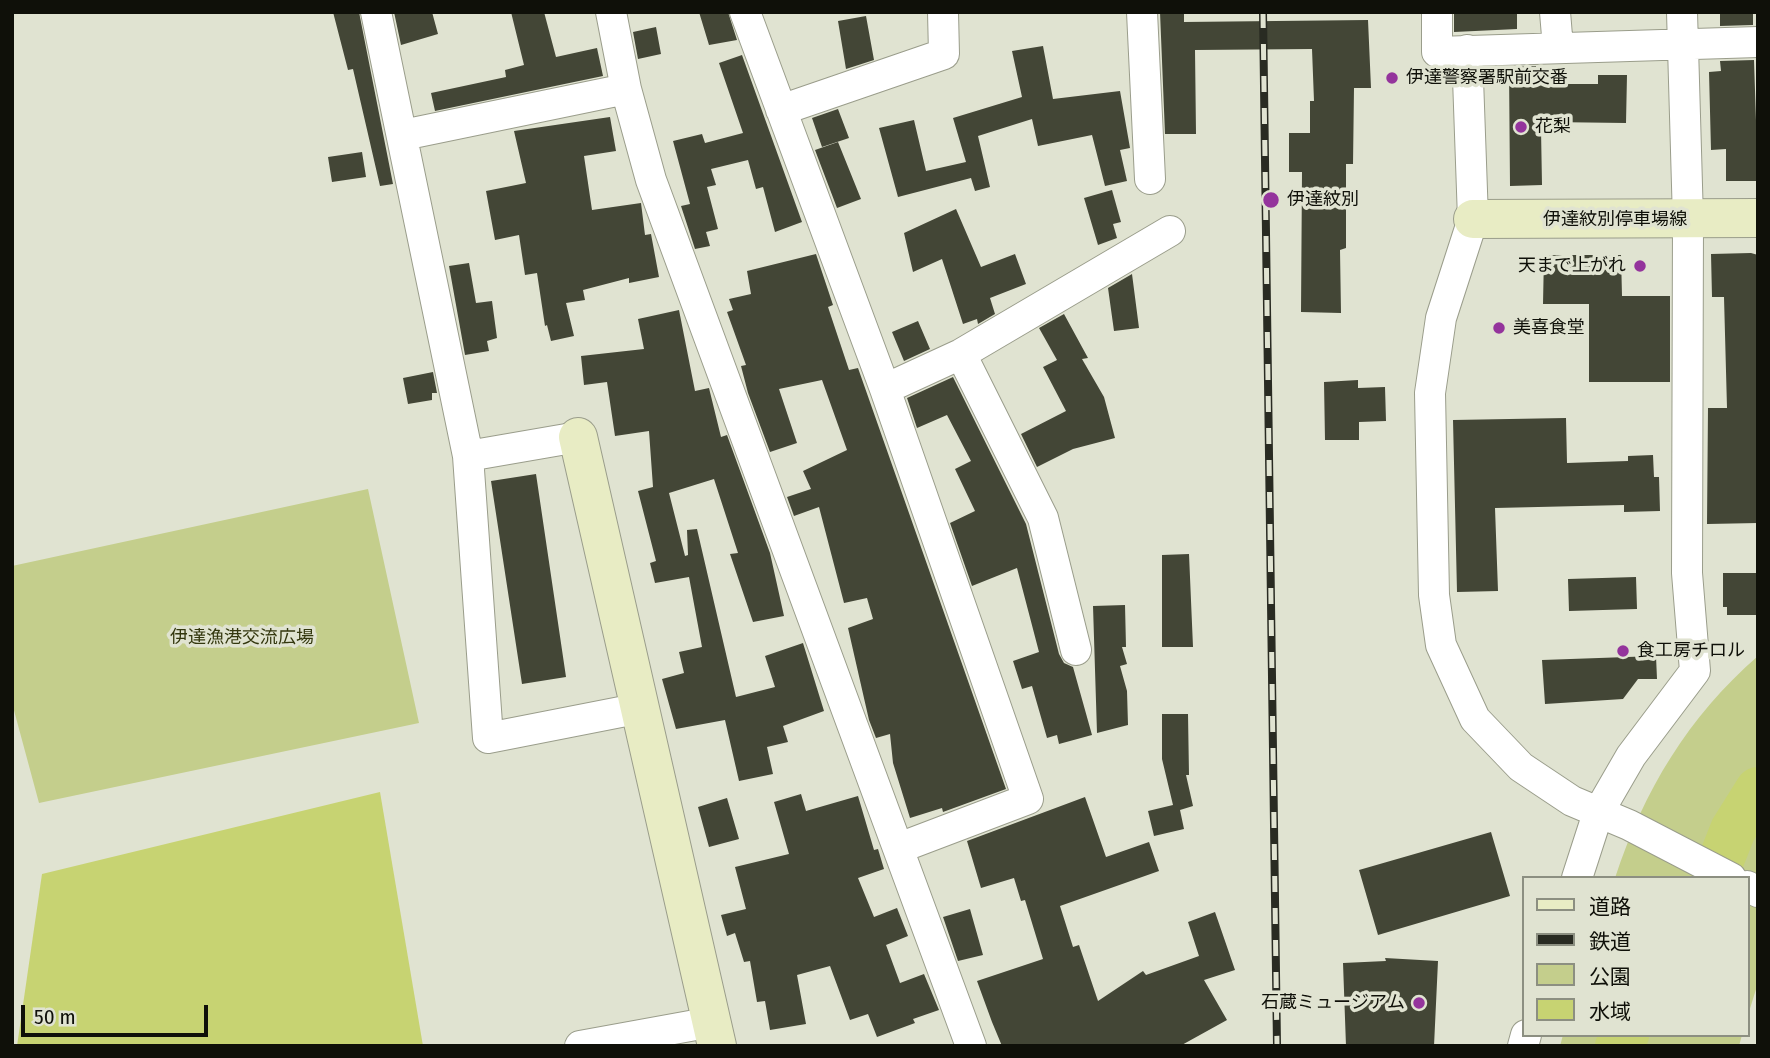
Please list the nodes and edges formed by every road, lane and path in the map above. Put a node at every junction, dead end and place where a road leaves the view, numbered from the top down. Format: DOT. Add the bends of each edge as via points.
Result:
graph roads {
  1 [pos="376,12"];
  2 [pos="611,12"];
  3 [pos="745,12"];
  4 [pos="943,12"];
  5 [pos="1142,12"];
  6 [pos="1437,12"];
  7 [pos="1555,12"];
  8 [pos="1682,12"];
  9 [pos="1758,42"];
  10 [pos="1683,45"];
  11 [pos="1558,48"];
  12 [pos="1467,50"];
  13 [pos="626,89"];
  14 [pos="781,110"];
  15 [pos="403,135"];
  16 [pos="1150,179"];
  17 [pos="1758,218"];
  18 [pos="1473,219"];
  19 [pos="1688,220"];
  20 [pos="1170,231"];
  21 [pos="961,354"];
  22 [pos="885,389"];
  23 [pos="578,437"];
  24 [pos="468,456"];
  25 [pos="1076,650"];
  26 [pos="641,708"];
  27 [pos="1598,813"];
  28 [pos="899,848"];
  29 [pos="1578,876"];
  30 [pos="1727,876"];
  31 [pos="715,1034"];
  32 [pos="580,1046"];
  33 [pos="971,1046"];
  1 -- 15 [label="street"];
  2 -- 13 [label="street"];
  3 -- 14 [label="street"];
  4 -- 14 [label="street" via="944,54"];
  5 -- 16 [label="street"];
  6 -- 12 [label="street" via="1437,52"];
  7 -- 11 [label="street"];
  8 -- 10 [label="street"];
  9 -- 10 [label="street"];
  10 -- 11 [label="street"];
  10 -- 19 [label="street"];
  11 -- 12 [label="street"];
  12 -- 18 [label="street"];
  13 -- 15 [label="street"];
  13 -- 28 [label="street" via="651,180"];
  14 -- 22 [label="street"];
  15 -- 24 [label="street"];
  17 -- 19 [label="street, 伊達紋別停車場線"];
  18 -- 19 [label="street, 伊達紋別停車場線"];
  18 -- 27 [label="street" via="1441,318 1430,393 1434,595 1441,645 1475,719 1496,743 1548,787"];
  19 -- 27 [label="street" via="1687,573 1695,671 1631,755"];
  20 -- 21 [label="street"];
  21 -- 22 [label="street"];
  21 -- 25 [label="street" via="1043,518"];
  22 -- 28 [label="street" via="1028,799"];
  23 -- 24 [label="street"];
  23 -- 26 [label="street"];
  24 -- 26 [label="street" via="488,738"];
  26 -- 31 [label="street"];
  27 -- 29 [label="street"];
  27 -- 30 [label="street"];
  28 -- 33 [label="street"];
  31 -- 32 [label="street"];
}
